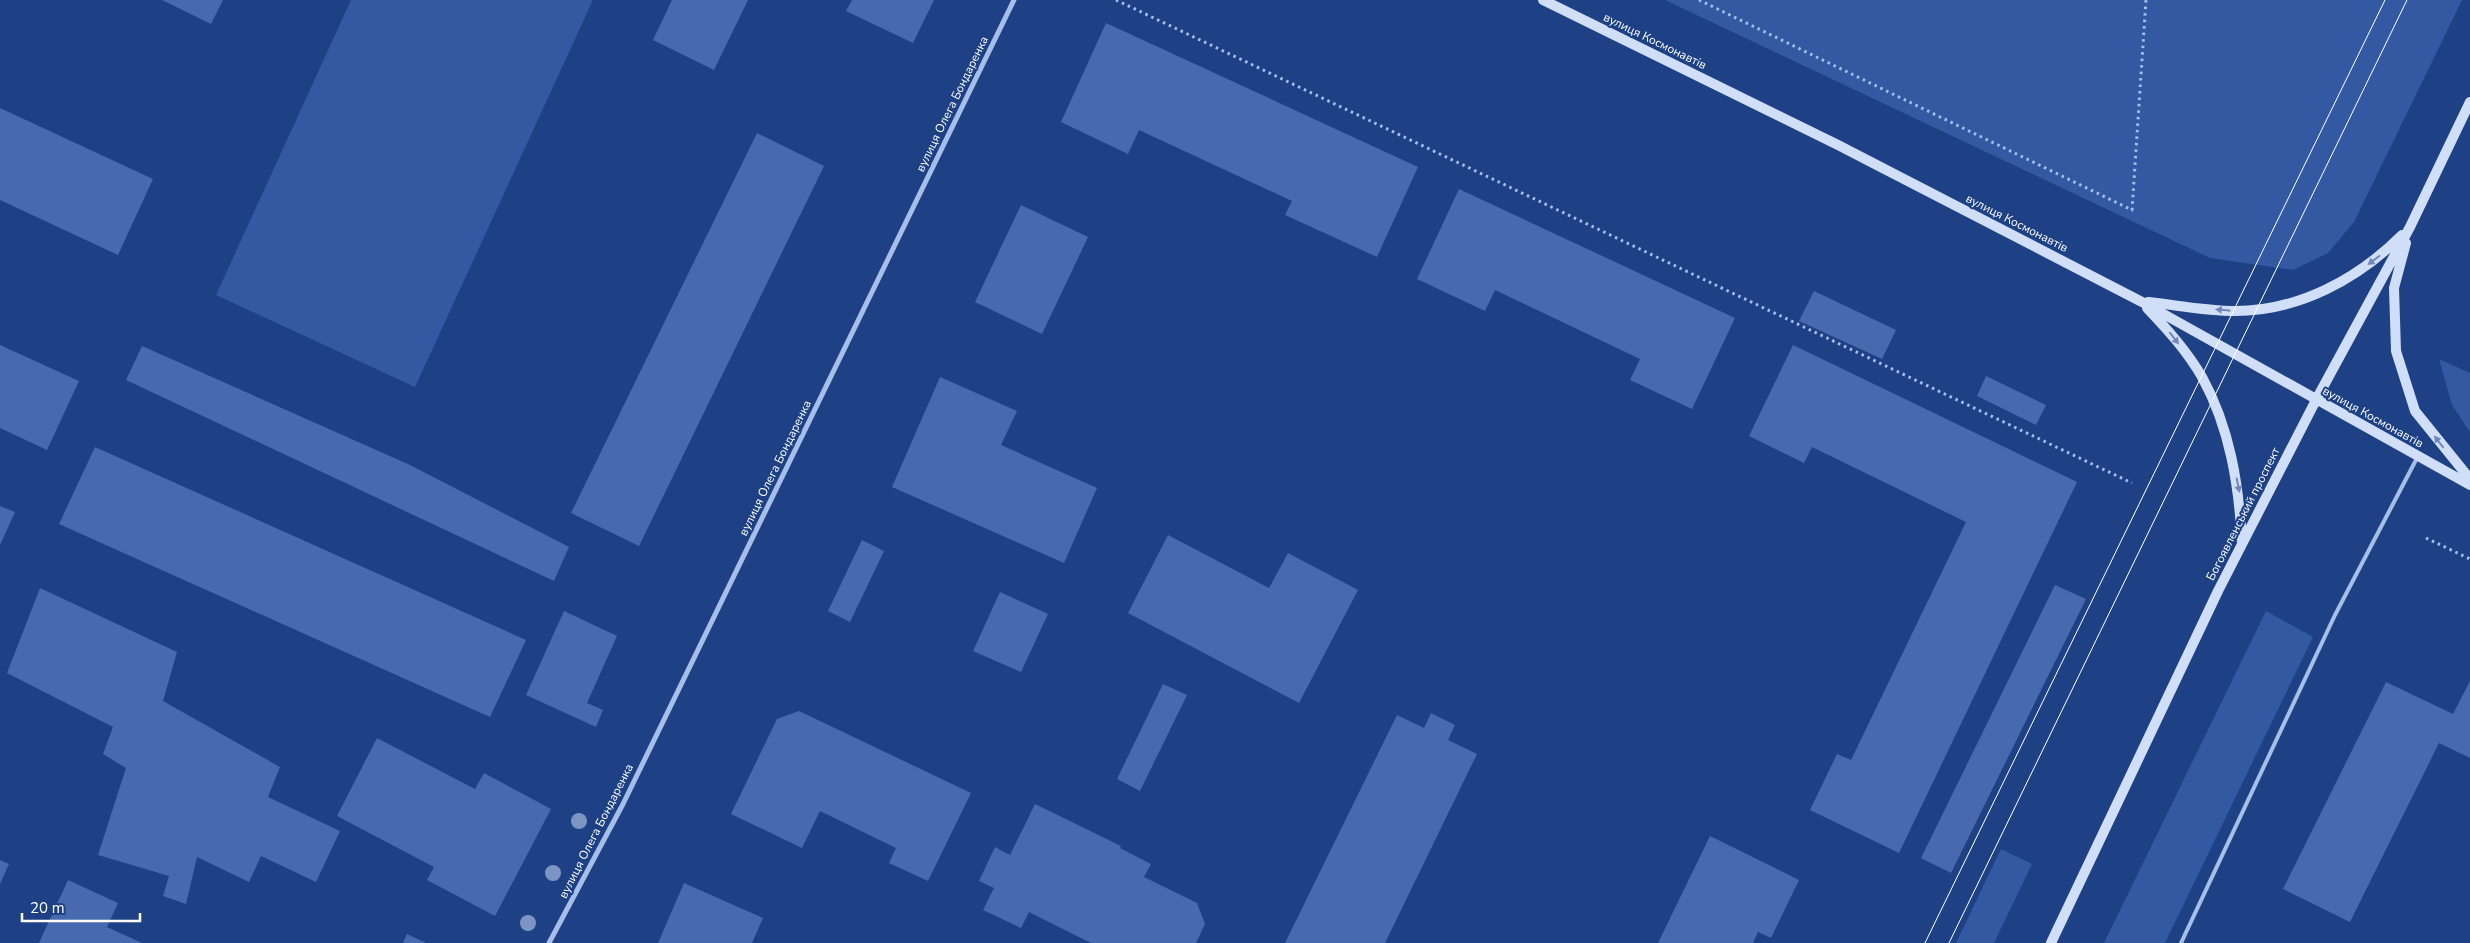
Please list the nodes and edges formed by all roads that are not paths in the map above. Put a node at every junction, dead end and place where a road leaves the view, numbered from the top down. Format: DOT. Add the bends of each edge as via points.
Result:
graph roads {
  1 [pos="1014,0"];
  2 [pos="1543,0"];
  3 [pos="2470,102"];
  4 [pos="2410,227"];
  5 [pos="2142,302"];
  6 [pos="2316,400"];
  7 [pos="2418,456"];
  8 [pos="2470,479"];
  9 [pos="2470,485"];
  10 [pos="2242,544"];
  11 [pos="549,943"];
  12 [pos="2051,943"];
  13 [pos="2182,943"];
  1 -- 11 [label="street, вулиця Олега Бондаренка" via="622,804"];
  2 -- 5 [label="main road, вулиця Космонавтів" via="1838,145"];
  3 -- 4 [label="main road, Богоявленський проспект"];
  4 -- 5 [label="main road, one-way" via="2357,273 2326,290 2292,302 2257,310 2234,311"];
  4 -- 6 [label="main road, Богоявленський проспект"];
  8 -- 4 [label="main road, one-way" via="2415,411 2396,351 2394,288"];
  5 -- 6 [label="main road, вулиця Космонавтів"];
  5 -- 10 [label="main road, one-way" via="2174,337 2202,377 2212,401 2230,447 2239,494"];
  6 -- 7 [label="main road, вулиця Космонавтів"];
  6 -- 10 [label="main road, Богоявленський проспект"];
  7 -- 9 [label="main road, вулиця Космонавтів"];
  7 -- 13 [label="lane" via="2335,615"];
  10 -- 12 [label="main road, Богоявленський проспект"];
}
